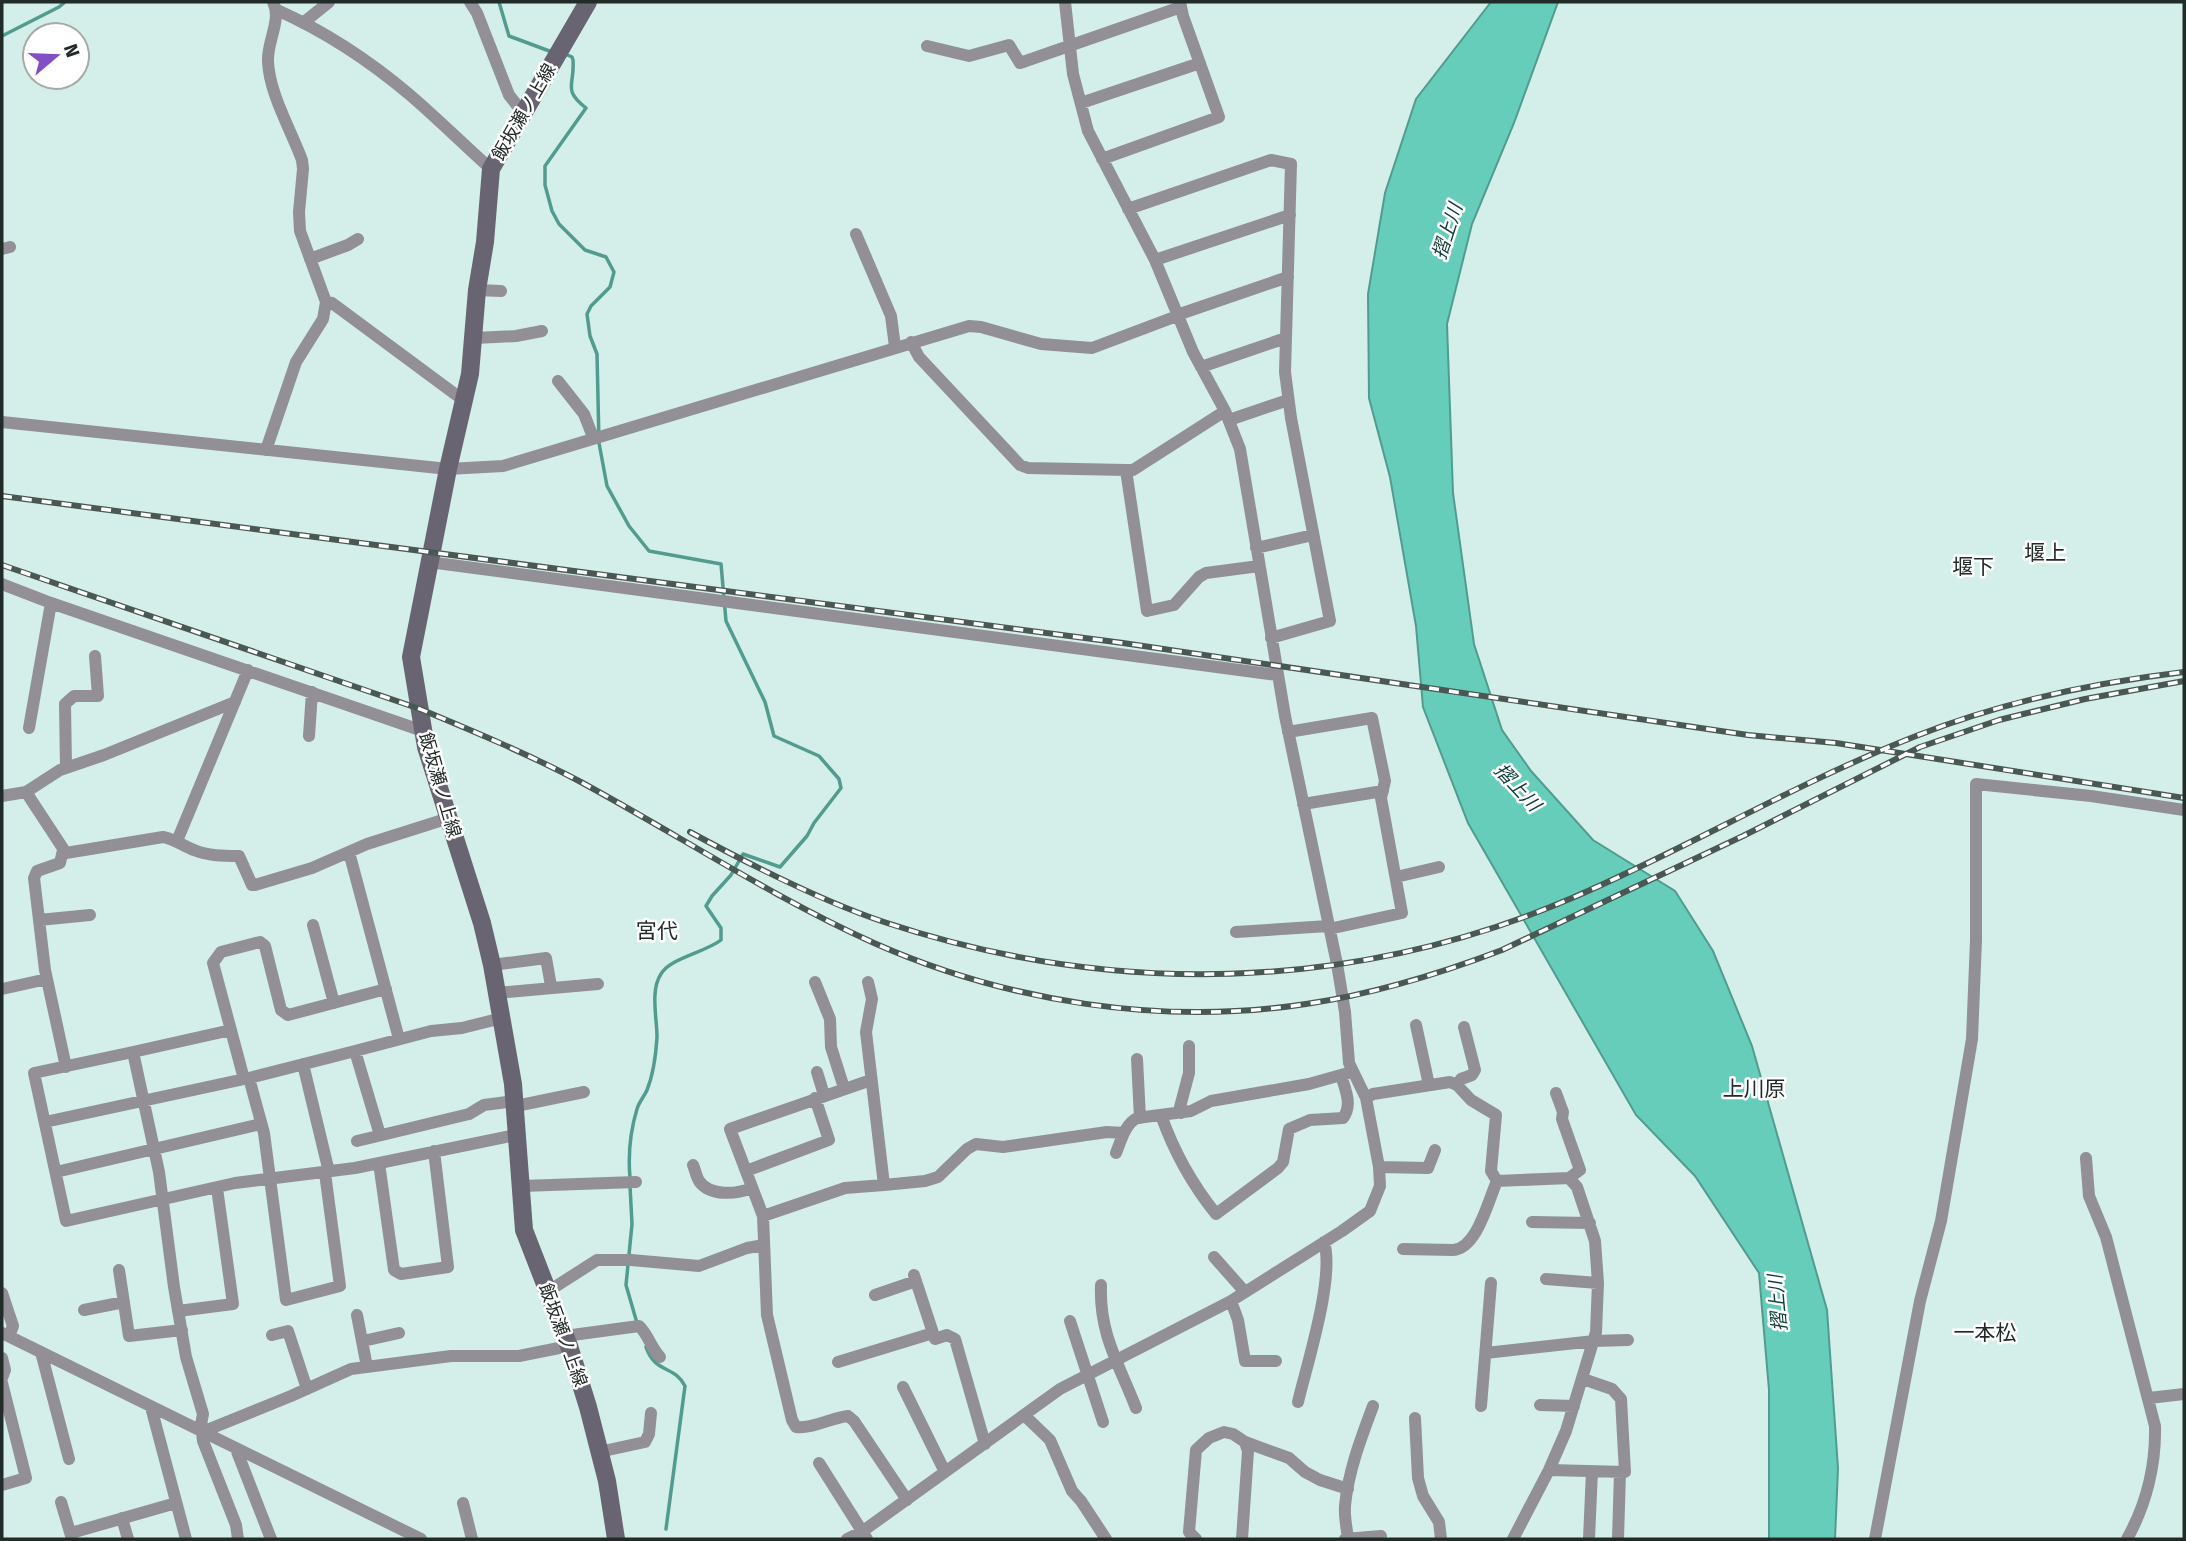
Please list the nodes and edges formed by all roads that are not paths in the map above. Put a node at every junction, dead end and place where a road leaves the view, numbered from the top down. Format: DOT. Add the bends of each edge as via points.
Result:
graph roads {
  1 [pos="329,2"];
  2 [pos="470,2"];
  3 [pos="588,2"];
  4 [pos="1065,2"];
  5 [pos="1181,4"];
  6 [pos="275,6"];
  7 [pos="303,23"];
  8 [pos="927,46"];
  9 [pos="1070,46"];
  10 [pos="1200,63"];
  11 [pos="1080,103"];
  12 [pos="523,113"];
  13 [pos="1102,159"];
  14 [pos="491,169"];
  15 [pos="1128,209"];
  16 [pos="1290,215"];
  17 [pos="856,234"];
  18 [pos="358,239"];
  19 [pos="310,259"];
  20 [pos="1154,260"];
  21 [pos="1288,277"];
  22 [pos="477,290"];
  23 [pos="501,291"];
  24 [pos="326,302"];
  25 [pos="1177,316"];
  26 [pos="542,331"];
  27 [pos="475,338"];
  28 [pos="1286,338"];
  29 [pos="911,342"];
  30 [pos="895,347"];
  31 [pos="1201,367"];
  32 [pos="558,382"];
  33 [pos="463,400"];
  34 [pos="1288,400"];
  35 [pos="1227,416"];
  36 [pos="2,422"];
  37 [pos="593,437"];
  38 [pos="266,450"];
  39 [pos="448,469"];
  40 [pos="1126,470"];
  41 [pos="1313,535"];
  42 [pos="1256,548"];
  43 [pos="429,562"];
  44 [pos="1259,566"];
  45 [pos="2,584"];
  46 [pos="51,603"];
  47 [pos="1271,638"];
  48 [pos="95,656"];
  49 [pos="248,670"];
  50 [pos="1278,675"];
  51 [pos="312,692"];
  52 [pos="235,702"];
  53 [pos="29,728"];
  54 [pos="423,731"];
  55 [pos="1288,732"];
  56 [pos="309,736"];
  57 [pos="66,768"];
  58 [pos="1383,791"];
  59 [pos="26,792"];
  60 [pos="2,796"];
  61 [pos="1303,804"];
  62 [pos="2184,810"];
  63 [pos="449,818"];
  64 [pos="177,841"];
  65 [pos="63,850"];
  66 [pos="349,852"];
  67 [pos="1439,867"];
  68 [pos="1396,877"];
  69 [pos="90,915"];
  70 [pos="39,920"];
  71 [pos="313,925"];
  72 [pos="1328,927"];
  73 [pos="1236,932"];
  74 [pos="492,965"];
  75 [pos="47,979"];
  76 [pos="815,982"];
  77 [pos="868,982"];
  78 [pos="598,984"];
  79 [pos="551,986"];
  80 [pos="2,989"];
  81 [pos="386,989"];
  82 [pos="497,993"];
  83 [pos="334,1003"];
  84 [pos="502,1018"];
  85 [pos="1416,1025"];
  86 [pos="1464,1027"];
  87 [pos="231,1030"];
  88 [pos="399,1039"];
  89 [pos="1189,1046"];
  90 [pos="355,1051"];
  91 [pos="133,1052"];
  92 [pos="1137,1059"];
  93 [pos="303,1064"];
  94 [pos="66,1067"];
  95 [pos="817,1072"];
  96 [pos="1346,1074"];
  97 [pos="246,1079"];
  98 [pos="871,1080"];
  99 [pos="1429,1085"];
  100 [pos="1457,1085"];
  101 [pos="844,1088"];
  102 [pos="584,1092"];
  103 [pos="1556,1093"];
  104 [pos="820,1097"];
  105 [pos="1366,1098"];
  106 [pos="144,1101"];
  107 [pos="515,1104"];
  108 [pos="1181,1113"];
  109 [pos="1161,1115"];
  110 [pos="1140,1118"];
  111 [pos="45,1122"];
  112 [pos="261,1124"];
  113 [pos="1124,1133"];
  114 [pos="380,1135"];
  115 [pos="516,1135"];
  116 [pos="357,1141"];
  117 [pos="154,1150"];
  118 [pos="1435,1150"];
  119 [pos="434,1152"];
  120 [pos="1116,1153"];
  121 [pos="2086,1158"];
  122 [pos="379,1163"];
  123 [pos="693,1165"];
  124 [pos="1379,1167"];
  125 [pos="746,1171"];
  126 [pos="55,1172"];
  127 [pos="327,1172"];
  128 [pos="1569,1178"];
  129 [pos="270,1179"];
  130 [pos="1497,1181"];
  131 [pos="636,1182"];
  132 [pos="884,1185"];
  133 [pos="522,1186"];
  134 [pos="217,1188"];
  135 [pos="752,1188"];
  136 [pos="163,1201"];
  137 [pos="763,1216"];
  138 [pos="1532,1222"];
  139 [pos="1590,1223"];
  140 [pos="1324,1242"];
  141 [pos="764,1245"];
  142 [pos="1403,1249"];
  143 [pos="1214,1257"];
  144 [pos="119,1270"];
  145 [pos="1546,1279"];
  146 [pos="1491,1283"];
  147 [pos="1598,1283"];
  148 [pos="1101,1285"];
  149 [pos="547,1292"];
  150 [pos="1245,1292"];
  151 [pos="2,1293"];
  152 [pos="874,1296"];
  153 [pos="1231,1301"];
  154 [pos="124,1302"];
  155 [pos="84,1311"];
  156 [pos="178,1311"];
  157 [pos="358,1315"];
  158 [pos="1070,1321"];
  159 [pos="182,1330"];
  160 [pos="398,1333"];
  161 [pos="933,1333"];
  162 [pos="4,1334"];
  163 [pos="272,1335"];
  164 [pos="1628,1340"];
  165 [pos="363,1341"];
  166 [pos="567,1341"];
  167 [pos="1594,1341"];
  168 [pos="41,1352"];
  169 [pos="1486,1353"];
  170 [pos="660,1357"];
  171 [pos="2,1358"];
  172 [pos="1115,1360"];
  173 [pos="838,1362"];
  174 [pos="1276,1362"];
  175 [pos="367,1367"];
  176 [pos="1087,1374"];
  177 [pos="2,1378"];
  178 [pos="1583,1379"];
  179 [pos="2,1384"];
  180 [pos="903,1387"];
  181 [pos="307,1389"];
  182 [pos="2184,1394"];
  183 [pos="2149,1398"];
  184 [pos="1298,1402"];
  185 [pos="1540,1405"];
  186 [pos="151,1406"];
  187 [pos="1373,1406"];
  188 [pos="1481,1406"];
  189 [pos="1574,1406"];
  190 [pos="1136,1408"];
  191 [pos="652,1413"];
  192 [pos="1024,1415"];
  193 [pos="1415,1418"];
  194 [pos="1103,1422"];
  195 [pos="201,1431"];
  196 [pos="1245,1442"];
  197 [pos="985,1444"];
  198 [pos="236,1449"];
  199 [pos="599,1452"];
  200 [pos="69,1459"];
  201 [pos="819,1463"];
  202 [pos="1549,1470"];
  203 [pos="1592,1471"];
  204 [pos="945,1472"];
  205 [pos="1620,1472"];
  206 [pos="2,1485"];
  207 [pos="1348,1489"];
  208 [pos="907,1500"];
  209 [pos="61,1502"];
  210 [pos="176,1503"];
  211 [pos="463,1503"];
  212 [pos="122,1518"];
  213 [pos="865,1535"];
  214 [pos="71,1536"];
  215 [pos="1381,1536"];
  216 [pos="128,1539"];
  217 [pos="186,1539"];
  218 [pos="238,1539"];
  219 [pos="271,1539"];
  220 [pos="421,1539"];
  221 [pos="472,1539"];
  222 [pos="616,1539"];
  223 [pos="847,1539"];
  224 [pos="1105,1539"];
  225 [pos="1196,1539"];
  226 [pos="1242,1539"];
  227 [pos="1347,1539"];
  228 [pos="1441,1539"];
  229 [pos="1513,1539"];
  230 [pos="1589,1539"];
  231 [pos="1618,1539"];
  232 [pos="1875,1539"];
  233 [pos="2127,1539"];
  1 -- 7 [label="street"];
  2 -- 12 [label="street" via="509,94"];
  3 -- 12 [label="main road, 飯坂瀬ノ上線"];
  4 -- 9 [label="street"];
  5 -- 9 [label="street"];
  5 -- 10 [label="street"];
  6 -- 7 [label="street"];
  6 -- 19 [label="street" via="268,63 302,160 300,231"];
  7 -- 14 [label="street" via="408,93"];
  8 -- 9 [label="street" via="969,56 1009,45 1020,63"];
  9 -- 11 [label="street"];
  10 -- 11 [label="street"];
  10 -- 13 [label="street" via="1219,117"];
  11 -- 13 [label="street"];
  12 -- 14 [label="main road, 飯坂瀬ノ上線"];
  13 -- 15 [label="street"];
  14 -- 22 [label="main road, 飯坂瀬ノ上線"];
  15 -- 16 [label="street" via="1271,160 1292,164"];
  15 -- 20 [label="street"];
  16 -- 20 [label="street"];
  16 -- 21 [label="street"];
  17 -- 30 [label="street" via="891,316"];
  18 -- 19 [label="street"];
  19 -- 24 [label="street"];
  20 -- 25 [label="street"];
  21 -- 25 [label="street"];
  21 -- 28 [label="street"];
  22 -- 23 [label="street"];
  22 -- 27 [label="main road, 飯坂瀬ノ上線"];
  24 -- 33 [label="street"];
  24 -- 38 [label="street" via="323,320 296,362"];
  25 -- 29 [label="street" via="1092,348 1041,344 969,326"];
  25 -- 31 [label="street"];
  26 -- 27 [label="street"];
  27 -- 33 [label="main road, 飯坂瀬ノ上線"];
  28 -- 31 [label="street"];
  28 -- 34 [label="street"];
  29 -- 30 [label="street"];
  29 -- 40 [label="street" via="919,357 1020,465"];
  30 -- 37 [label="street"];
  31 -- 35 [label="street"];
  32 -- 37 [label="street" via="584,414"];
  33 -- 39 [label="main road, 飯坂瀬ノ上線"];
  34 -- 35 [label="street"];
  34 -- 41 [label="street"];
  35 -- 40 [label="street"];
  35 -- 42 [label="street" via="1240,449"];
  36 -- 38 [label="street"];
  37 -- 39 [label="street" via="503,466"];
  38 -- 39 [label="street"];
  39 -- 43 [label="main road, 飯坂瀬ノ上線"];
  40 -- 44 [label="street" via="1147,611 1174,605 1206,573"];
  41 -- 42 [label="street"];
  41 -- 47 [label="street" via="1330,621"];
  42 -- 44 [label="street"];
  43 -- 50 [label="street"];
  43 -- 54 [label="main road, 飯坂瀬ノ上線" via="411,657"];
  44 -- 47 [label="street"];
  45 -- 46 [label="street"];
  46 -- 49 [label="street"];
  46 -- 53 [label="street"];
  47 -- 50 [label="street"];
  48 -- 57 [label="street" via="98,696 74,696 65,704"];
  49 -- 51 [label="street"];
  49 -- 52 [label="street"];
  50 -- 55 [label="street"];
  51 -- 54 [label="street"];
  51 -- 56 [label="street"];
  52 -- 57 [label="street"];
  52 -- 64 [label="street"];
  54 -- 63 [label="main road, 飯坂瀬ノ上線"];
  55 -- 58 [label="street" via="1372,718"];
  55 -- 61 [label="street"];
  57 -- 59 [label="street"];
  58 -- 61 [label="street"];
  58 -- 68 [label="street"];
  59 -- 60 [label="street"];
  59 -- 65 [label="street"];
  61 -- 72 [label="street"];
  62 -- 232 [label="street" via="1976,784 1972,1039 1941,1221 1920,1301"];
  63 -- 66 [label="street"];
  63 -- 74 [label="main road, 飯坂瀬ノ上線"];
  64 -- 65 [label="street" via="163,837"];
  64 -- 66 [label="street" via="196,851 239,856 252,885"];
  65 -- 70 [label="street" via="60,863 37,871 34,878"];
  66 -- 81 [label="street"];
  67 -- 68 [label="street"];
  68 -- 72 [label="street" via="1402,913"];
  69 -- 70 [label="street"];
  70 -- 75 [label="street"];
  71 -- 83 [label="street"];
  72 -- 73 [label="street"];
  72 -- 96 [label="street" via="1345,1012"];
  74 -- 79 [label="street" via="547,958"];
  74 -- 82 [label="main road, 飯坂瀬ノ上線"];
  75 -- 80 [label="street"];
  75 -- 94 [label="street"];
  76 -- 101 [label="street" via="830,1019 831,1047"];
  77 -- 98 [label="street"];
  78 -- 79 [label="street"];
  79 -- 82 [label="street"];
  81 -- 83 [label="street"];
  81 -- 88 [label="street"];
  82 -- 84 [label="main road, 飯坂瀬ノ上線"];
  83 -- 87 [label="street" via="288,1015 281,1010 265,946 260,942 221,952 214,963"];
  84 -- 88 [label="street"];
  84 -- 107 [label="main road, 飯坂瀬ノ上線"];
  85 -- 99 [label="street"];
  86 -- 100 [label="street" via="1475,1070"];
  87 -- 91 [label="street"];
  87 -- 97 [label="street"];
  88 -- 90 [label="street"];
  89 -- 108 [label="street"];
  90 -- 93 [label="street"];
  90 -- 114 [label="street"];
  91 -- 94 [label="street"];
  91 -- 106 [label="street"];
  92 -- 110 [label="street"];
  93 -- 97 [label="street"];
  93 -- 127 [label="street"];
  94 -- 111 [label="street" via="34,1073"];
  95 -- 104 [label="street"];
  96 -- 105 [label="street"];
  96 -- 108 [label="street" via="1222,1099"];
  96 -- 109 [label="street" via="1348,1112 1343,1118 1310,1121 1289,1129 1278,1168 1216,1214 1183,1168"];
  97 -- 106 [label="street"];
  97 -- 112 [label="street"];
  98 -- 101 [label="street"];
  98 -- 132 [label="street"];
  99 -- 100 [label="street"];
  99 -- 105 [label="street"];
  100 -- 130 [label="street" via="1496,1115 1491,1171"];
  101 -- 104 [label="street"];
  102 -- 107 [label="street"];
  103 -- 128 [label="street" via="1580,1170"];
  104 -- 125 [label="street" via="829,1140"];
  104 -- 125 [label="street" via="730,1129"];
  105 -- 124 [label="street"];
  106 -- 111 [label="street"];
  106 -- 117 [label="street"];
  107 -- 114 [label="street" via="484,1105 469,1114"];
  107 -- 115 [label="main road, 飯坂瀬ノ上線"];
  108 -- 109 [label="street"];
  109 -- 110 [label="street"];
  110 -- 113 [label="street"];
  111 -- 126 [label="street"];
  112 -- 117 [label="street"];
  112 -- 129 [label="street"];
  113 -- 120 [label="street"];
  113 -- 132 [label="street" via="1003,1147 976,1144 938,1177"];
  114 -- 116 [label="street"];
  115 -- 119 [label="street"];
  115 -- 133 [label="main road, 飯坂瀬ノ上線"];
  117 -- 126 [label="street"];
  117 -- 136 [label="street"];
  118 -- 124 [label="street" via="1428,1168"];
  119 -- 122 [label="street"];
  119 -- 122 [label="street" via="448,1267 401,1274 394,1270"];
  121 -- 183 [label="street" via="2089,1196 2106,1237"];
  122 -- 127 [label="street"];
  123 -- 135 [label="street" via="700,1182 712,1189 727,1193"];
  124 -- 140 [label="street" via="1380,1186 1370,1211"];
  125 -- 135 [label="street"];
  126 -- 136 [label="street" via="66,1221"];
  127 -- 129 [label="street"];
  127 -- 129 [label="street" via="340,1286 286,1300"];
  128 -- 130 [label="street"];
  128 -- 139 [label="street"];
  129 -- 134 [label="street"];
  130 -- 142 [label="street" via="1467,1246 1461,1250"];
  131 -- 133 [label="street"];
  132 -- 137 [label="street" via="845,1188"];
  133 -- 149 [label="main road, 飯坂瀬ノ上線" via="524,1230"];
  134 -- 136 [label="street"];
  134 -- 156 [label="street" via="233,1304"];
  135 -- 137 [label="street"];
  136 -- 156 [label="street"];
  137 -- 141 [label="street"];
  138 -- 139 [label="street"];
  139 -- 147 [label="street"];
  140 -- 150 [label="street"];
  140 -- 184 [label="street" via="1325,1286"];
  141 -- 149 [label="street" via="699,1266 597,1260"];
  141 -- 208 [label="street" via="767,1315 792,1420 796,1427 804,1428 848,1416"];
  143 -- 150 [label="street"];
  144 -- 154 [label="street"];
  145 -- 147 [label="street"];
  146 -- 169 [label="street"];
  147 -- 167 [label="street"];
  148 -- 172 [label="street" via="1100,1308"];
  149 -- 166 [label="main road, 飯坂瀬ノ上線"];
  150 -- 153 [label="street"];
  151 -- 162 [label="street" via="13,1326"];
  152 -- 161 [label="street" via="915,1278"];
  153 -- 172 [label="street"];
  153 -- 174 [label="street" via="1245,1361"];
  154 -- 155 [label="street"];
  154 -- 159 [label="street" via="129,1336"];
  156 -- 159 [label="street"];
  157 -- 165 [label="street"];
  158 -- 176 [label="street"];
  159 -- 195 [label="street" via="203,1414"];
  160 -- 165 [label="street"];
  161 -- 173 [label="street"];
  161 -- 197 [label="street" via="935,1339 947,1335 955,1339"];
  162 -- 168 [label="street"];
  163 -- 181 [label="street" via="288,1331"];
  164 -- 167 [label="street"];
  165 -- 175 [label="street"];
  166 -- 170 [label="street" via="639,1326"];
  166 -- 175 [label="street" via="547,1352 519,1356 451,1356"];
  166 -- 199 [label="main road, 飯坂瀬ノ上線"];
  167 -- 169 [label="street"];
  167 -- 178 [label="street"];
  168 -- 186 [label="street"];
  168 -- 200 [label="street"];
  169 -- 188 [label="street"];
  171 -- 177 [label="street"];
  172 -- 176 [label="street"];
  172 -- 190 [label="street"];
  175 -- 181 [label="street" via="348,1370"];
  176 -- 192 [label="street"];
  176 -- 194 [label="street"];
  178 -- 189 [label="street"];
  178 -- 205 [label="street" via="1612,1389 1621,1399 1625,1472"];
  179 -- 206 [label="street" via="26,1478"];
  180 -- 204 [label="street"];
  181 -- 195 [label="street"];
  182 -- 183 [label="street"];
  183 -- 233 [label="street" via="2155,1448 2148,1485"];
  185 -- 189 [label="street"];
  186 -- 195 [label="street"];
  186 -- 210 [label="street"];
  187 -- 207 [label="street"];
  189 -- 202 [label="street"];
  191 -- 199 [label="street" via="645,1442"];
  192 -- 197 [label="street"];
  192 -- 224 [label="street" via="1050,1440 1072,1491"];
  193 -- 228 [label="street" via="1419,1478 1423,1496 1439,1522"];
  195 -- 198 [label="street"];
  195 -- 218 [label="street"];
  196 -- 207 [label="street" via="1289,1458 1320,1480"];
  196 -- 225 [label="street" via="1224,1432 1196,1450 1189,1532"];
  196 -- 226 [label="street"];
  197 -- 204 [label="street"];
  198 -- 219 [label="street"];
  198 -- 220 [label="street"];
  199 -- 222 [label="main road, 飯坂瀬ノ上線"];
  201 -- 213 [label="street"];
  202 -- 203 [label="street"];
  202 -- 229 [label="street"];
  203 -- 205 [label="street"];
  203 -- 230 [label="street"];
  204 -- 208 [label="street"];
  205 -- 231 [label="street"];
  207 -- 227 [label="street"];
  208 -- 213 [label="street"];
  209 -- 214 [label="street"];
  210 -- 212 [label="street"];
  210 -- 217 [label="street"];
  211 -- 221 [label="street"];
  212 -- 214 [label="street"];
  212 -- 216 [label="street"];
  213 -- 223 [label="street"];
  215 -- 227 [label="street"];
}
